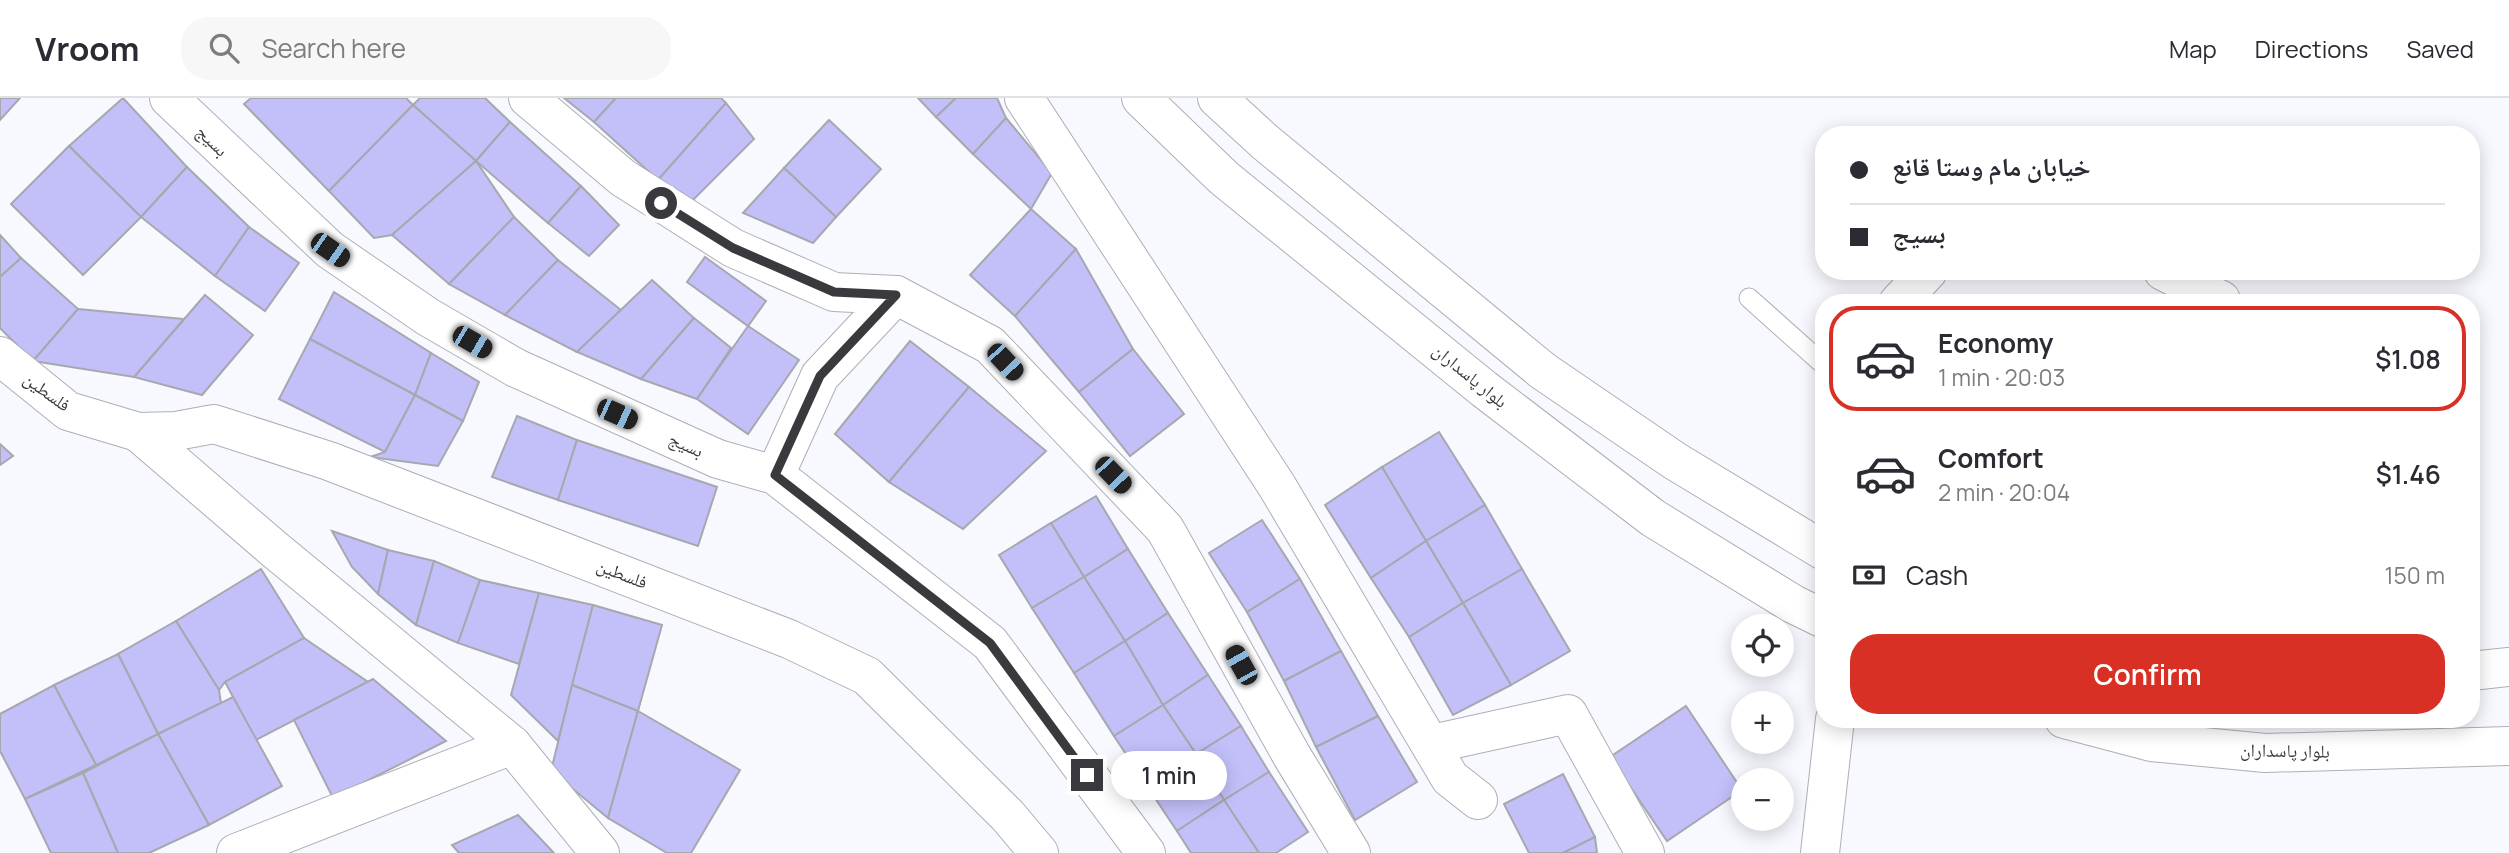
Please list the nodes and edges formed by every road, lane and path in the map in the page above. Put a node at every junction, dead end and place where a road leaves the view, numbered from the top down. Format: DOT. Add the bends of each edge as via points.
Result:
graph roads {
  1 [pos="169,98"];
  2 [pos="528,98"];
  3 [pos="1024,98"];
  4 [pos="1141,98"];
  5 [pos="1217,98"];
  6 [pos="1407,260"];
  7 [pos="1920,280"];
  8 [pos="2180,280"];
  9 [pos="1906,294"];
  10 [pos="2209,294"];
  11 [pos="896,295"];
  12 [pos="1374,297"];
  13 [pos="1749,298"];
  14 [pos="1515,349"];
  15 [pos="0,356"];
  16 [pos="1815,357"];
  17 [pos="1484,389"];
  18 [pos="138,432"];
  19 [pos="775,475"];
  20 [pos="1815,546"];
  21 [pos="1815,615"];
  22 [pos="2509,667"];
  23 [pos="2480,670"];
  24 [pos="1834,728"];
  25 [pos="2098,728"];
  26 [pos="1432,744"];
  27 [pos="512,745"];
  28 [pos="2509,746"];
  29 [pos="1478,800"];
  30 [pos="236,853"];
  31 [pos="600,853"];
  32 [pos="1039,853"];
  33 [pos="1146,853"];
  34 [pos="1351,853"];
  35 [pos="1645,853"];
  36 [pos="1820,853"];
  1 -- 19 [label="street, بسیج" via="330,250 428,317 541,379 718,459"];
  2 -- 11 [label="street" via="623,178 733,248 834,292"];
  3 -- 26 [label="street" via="1277,486"];
  4 -- 12 [label="street, بلوار پاسداران" via="1224,178"];
  5 -- 6 [label="street"];
  6 -- 12 [label="street" via="1400,287"];
  6 -- 14 [label="street"];
  7 -- 9 [label="street"];
  8 -- 10 [label="street"];
  11 -- 19 [label="street" via="820,376"];
  11 -- 34 [label="street" via="990,345 1165,530"];
  12 -- 17 [label="street, بلوار پاسداران"];
  13 -- 16 [label="lane"];
  14 -- 17 [label="street" via="1488,359"];
  14 -- 20 [label="street" via="1675,461"];
  15 -- 18 [label="street, فلسطین" via="68,411"];
  17 -- 21 [label="street, بلوار پاسداران" via="1653,518"];
  18 -- 27 [label="street, فلسطین"];
  18 -- 32 [label="street, فلسطین" via="214,424 328,461 789,639 867,676 1008,816"];
  19 -- 33 [label="street, بسیج" via="990,643"];
  22 -- 23 [label="street"];
  24 -- 36 [label="street"];
  25 -- 28 [label="street, بلوار پاسداران" via="2151,742 2265,753"];
  26 -- 29 [label="street" via="1450,778"];
  26 -- 35 [label="street" via="1568,714"];
  27 -- 30 [label="street"];
  27 -- 31 [label="street, فلسطین"];
}
